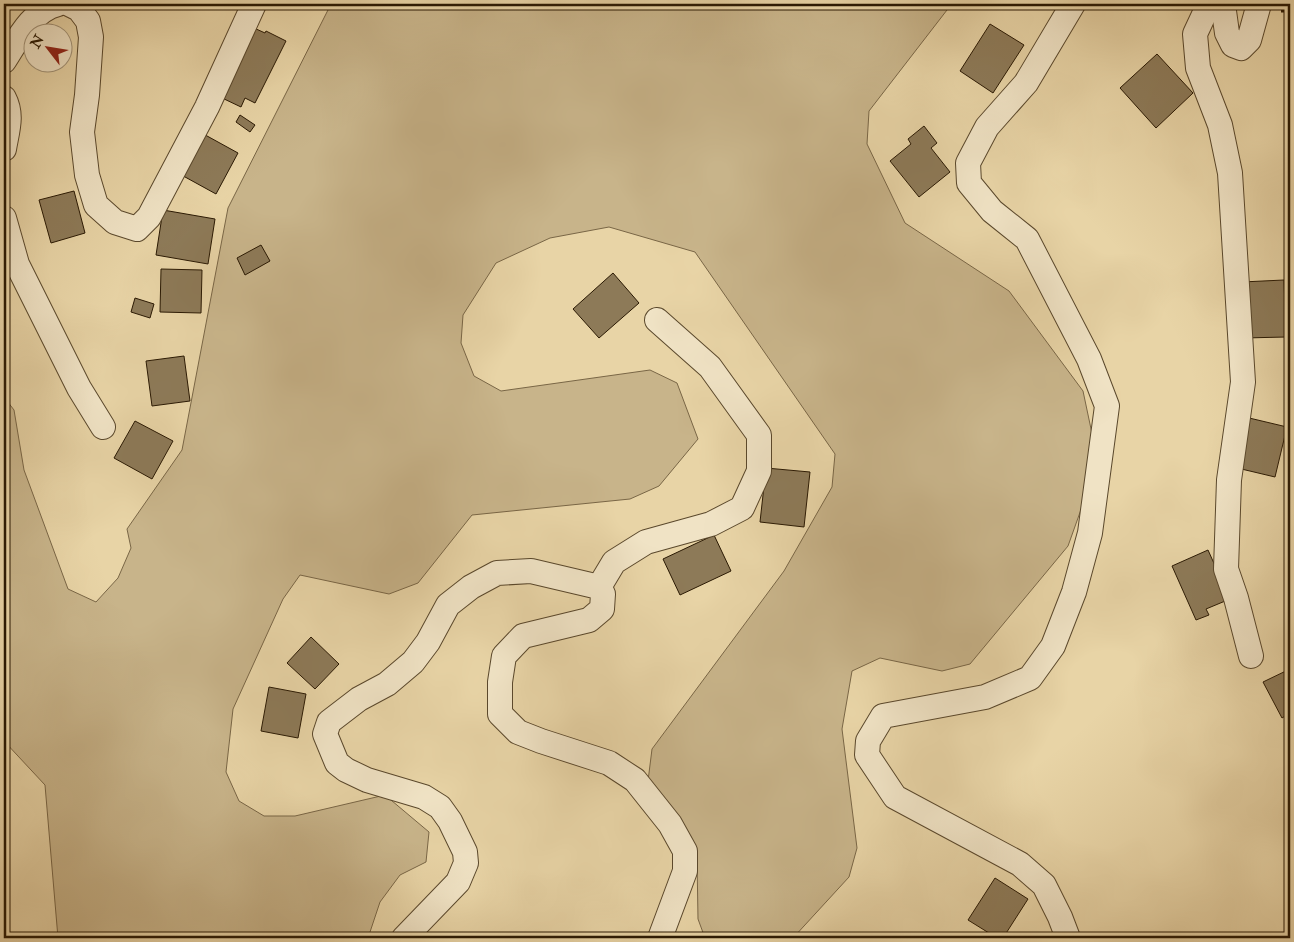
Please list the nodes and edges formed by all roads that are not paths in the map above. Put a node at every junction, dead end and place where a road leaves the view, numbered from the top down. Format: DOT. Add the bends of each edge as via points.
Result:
graph roads {
  1 [pos="58,4"];
  2 [pos="69,4"];
  3 [pos="254,4"];
  4 [pos="1209,4"];
  5 [pos="1223,4"];
  6 [pos="1260,4"];
  7 [pos="1067,9"];
  8 [pos="32,12"];
  9 [pos="4,61"];
  10 [pos="4,98"];
  11 [pos="4,149"];
  12 [pos="4,218"];
  13 [pos="657,320"];
  14 [pos="102,427"];
  15 [pos="599,587"];
  16 [pos="1250,656"];
  17 [pos="404,938"];
  18 [pos="660,938"];
  19 [pos="1068,938"];
  1 -- 8 [label="street"];
  2 -- 3 [label="street" via="80,9 88,21 91,36 88,95 82,132 87,175 96,206 116,222 137,229 149,217 207,107"];
  4 -- 16 [label="street" via="1195,34 1198,68 1220,125 1230,173 1243,382 1229,480 1226,569"];
  5 -- 6 [label="street" via="1227,33 1234,45 1241,48 1249,40"];
  7 -- 19 [label="street" via="1026,82 987,127 968,163 969,182 992,211 1027,239 1089,359 1107,406 1090,533 1074,592 1053,646 1030,678 985,697 884,716 868,742 867,755 895,797 1020,864 1044,885"];
  8 -- 9 [label="street"];
  10 -- 11 [label="street" via="10,120"];
  12 -- 14 [label="street" via="16,264"];
  13 -- 15 [label="street" via="710,367 759,435 759,471 742,508 711,524 646,542 614,562"];
  15 -- 17 [label="street" via="531,571 498,573 471,587 448,605 413,662 387,684 359,699 329,722 325,734 337,763 367,780 424,797 440,808 465,852 466,863 458,882"];
  15 -- 18 [label="street" via="603,594 602,609 589,620 524,636 504,656 500,714 518,732 609,763 635,780 670,824 685,851 685,871"];
}
